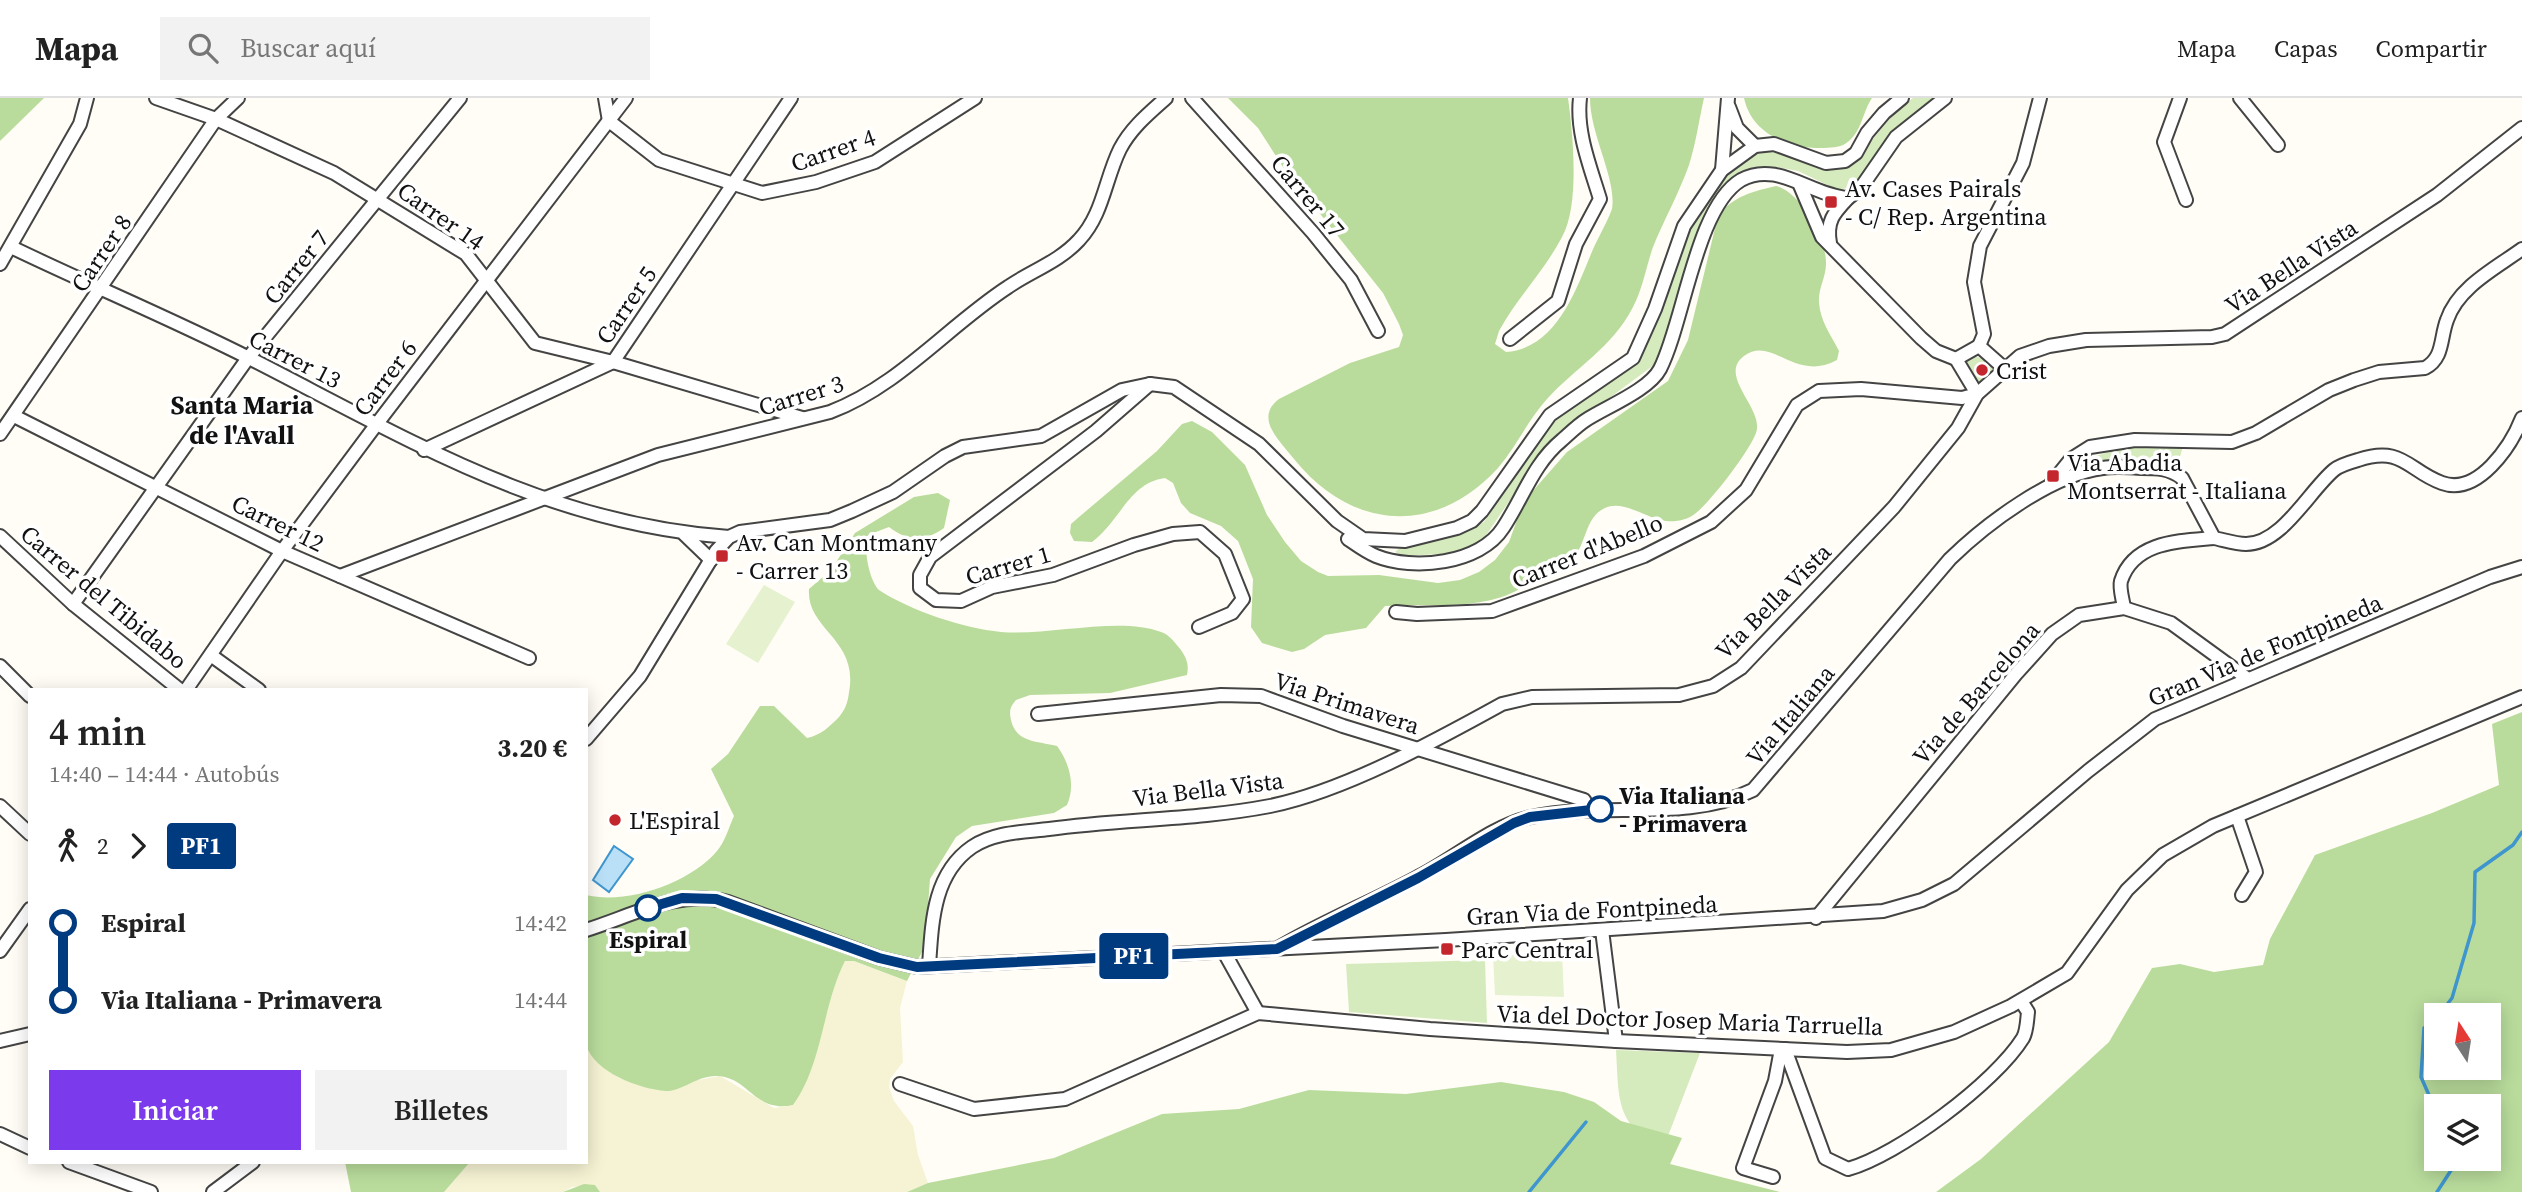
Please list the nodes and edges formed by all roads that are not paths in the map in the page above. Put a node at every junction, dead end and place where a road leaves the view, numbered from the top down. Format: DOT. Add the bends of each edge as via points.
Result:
graph roads {
  1 [pos="87,98"];
  2 [pos="156,98"];
  3 [pos="238,98"];
  4 [pos="460,98"];
  5 [pos="605,98"];
  6 [pos="626,98"];
  7 [pos="791,98"];
  8 [pos="975,98"];
  9 [pos="1166,98"];
  10 [pos="1192,98"];
  11 [pos="1580,98"];
  12 [pos="1902,98"];
  13 [pos="1945,98"];
  14 [pos="2040,98"];
  15 [pos="2180,98"];
  16 [pos="2240,98"];
  17 [pos="1728,101"];
  18 [pos="216,119"];
  19 [pos="609,121"];
  20 [pos="2522,128"];
  21 [pos="2278,145"];
  22 [pos="1755,146"];
  23 [pos="1722,170"];
  24 [pos="1800,183"];
  25 [pos="732,185"];
  26 [pos="379,198"];
  27 [pos="1848,198"];
  28 [pos="2186,200"];
  29 [pos="1830,243"];
  30 [pos="11,247"];
  31 [pos="2522,249"];
  32 [pos="0,264"];
  33 [pos="487,278"];
  34 [pos="101,290"];
  35 [pos="1378,331"];
  36 [pos="1510,340"];
  37 [pos="1979,346"];
  38 [pos="248,358"];
  39 [pos="1956,359"];
  40 [pos="613,362"];
  41 [pos="2005,369"];
  42 [pos="1150,384"];
  43 [pos="1977,394"];
  44 [pos="14,416"];
  45 [pos="2522,418"];
  46 [pos="803,419"];
  47 [pos="376,425"];
  48 [pos="0,434"];
  49 [pos="424,450"];
  50 [pos="156,486"];
  51 [pos="2045,490"];
  52 [pos="538,499"];
  53 [pos="1314,500"];
  54 [pos="684,534"];
  55 [pos="0,536"];
  56 [pos="729,537"];
  57 [pos="2214,538"];
  58 [pos="282,551"];
  59 [pos="711,561"];
  60 [pos="2522,567"];
  61 [pos="340,576"];
  62 [pos="73,604"];
  63 [pos="2124,608"];
  64 [pos="1396,612"];
  65 [pos="1199,627"];
  66 [pos="212,656"];
  67 [pos="529,658"];
  68 [pos="0,666"];
  69 [pos="2248,679"];
  70 [pos="178,688"];
  71 [pos="188,688"];
  72 [pos="256,688"];
  73 [pos="28,694"];
  74 [pos="2522,697"];
  75 [pos="1038,714"];
  76 [pos="588,737"];
  77 [pos="1416,747"];
  78 [pos="0,806"];
  79 [pos="1589,809"];
  80 [pos="2237,816"];
  81 [pos="28,833"];
  82 [pos="2242,895"];
  83 [pos="28,912"];
  84 [pos="1816,918"];
  85 [pos="588,928"];
  86 [pos="1602,930"];
  87 [pos="1277,949"];
  88 [pos="0,951"];
  89 [pos="1224,952"];
  90 [pos="929,966"];
  91 [pos="2021,1000"];
  92 [pos="1258,1013"];
  93 [pos="28,1034"];
  94 [pos="0,1041"];
  95 [pos="1616,1041"];
  96 [pos="1783,1049"];
  97 [pos="900,1084"];
  98 [pos="0,1134"];
  99 [pos="28,1147"];
  100 [pos="76,1164"];
  101 [pos="250,1164"];
  102 [pos="1773,1177"];
  103 [pos="151,1192"];
  104 [pos="213,1192"];
  1 -- 30 [label="street" via="80,124"];
  2 -- 18 [label="street, Carrer 14"];
  3 -- 18 [label="street, Carrer 8"];
  4 -- 26 [label="street, Carrer 7"];
  5 -- 19 [label="street"];
  6 -- 19 [label="street, Carrer 6"];
  7 -- 25 [label="street, Carrer 5"];
  8 -- 25 [label="street, Carrer 4" via="874,162 816,182 762,193"];
  9 -- 46 [label="street, Carrer 3" via="1132,129 1119,151 1101,204 1080,240 1007,287 855,403"];
  10 -- 35 [label="street, Carrer 17" via="1351,280"];
  11 -- 36 [label="street" via="1582,136 1600,199 1576,244 1558,300"];
  12 -- 22 [label="street" via="1845,161 1826,163 1774,144"];
  13 -- 27 [label="street" via="1896,137 1860,189"];
  14 -- 37 [label="street" via="2023,163 1980,246 1974,282 1984,334"];
  15 -- 28 [label="street" via="2164,142"];
  16 -- 21 [label="street"];
  17 -- 22 [label="street" via="1737,128"];
  17 -- 23 [label="street"];
  18 -- 26 [label="street, Carrer 14"];
  18 -- 34 [label="street, Carrer 8"];
  19 -- 25 [label="street, Carrer 4" via="659,160"];
  19 -- 33 [label="street, Carrer 6"];
  20 -- 41 [label="street, Via Bella Vista" via="2437,195 2225,334 2086,340 2020,356"];
  22 -- 23 [label="street"];
  23 -- 53 [label="street" via="1685,226 1633,358 1550,415 1472,521 1405,541 1376,542 1351,532"];
  24 -- 27 [label="street" via="1822,194"];
  24 -- 29 [label="street" via="1815,223"];
  24 -- 53 [label="street" via="1776,174 1758,175 1741,180 1726,194 1697,253 1659,371 1551,449 1522,490 1503,529 1489,544 1469,555 1444,560 1401,562 1376,556 1346,538"];
  25 -- 40 [label="street, Carrer 5"];
  26 -- 33 [label="street, Carrer 14" via="467,254"];
  26 -- 38 [label="street, Carrer 7"];
  27 -- 29 [label="street" via="1831,216"];
  29 -- 39 [label="street" via="1920,338"];
  30 -- 32 [label="street"];
  30 -- 34 [label="street, Carrer 13"];
  31 -- 51 [label="street" via="2461,296 2446,320 2439,355 2425,369 2379,372 2354,380 2232,442 2134,440 2090,447 2071,459"];
  33 -- 40 [label="street, Carrer 14" via="536,343"];
  33 -- 47 [label="street, Carrer 6"];
  34 -- 38 [label="street, Carrer 13"];
  34 -- 44 [label="street, Carrer 8"];
  37 -- 39 [label="street"];
  37 -- 41 [label="street"];
  38 -- 47 [label="street, Carrer 13"];
  38 -- 50 [label="street, Carrer 7"];
  39 -- 43 [label="street"];
  40 -- 46 [label="street, Carrer 14"];
  40 -- 49 [label="street, Carrer 5"];
  41 -- 43 [label="street, Via Bella Vista"];
  42 -- 53 [label="street" via="1174,387 1259,444"];
  42 -- 56 [label="street, Carrer 13" via="1122,390 1041,436 963,447 893,492 830,520 753,529"];
  42 -- 65 [label="street, Carrer 1" via="1096,431 930,557 920,575 920,588 936,600 961,601 992,587 1053,575 1134,545 1200,532 1225,554 1243,599 1232,613"];
  43 -- 64 [label="street, Carrer d'Abello" via="1962,398 1861,389 1819,391 1797,405 1746,490 1711,522 1635,560 1492,611"];
  43 -- 77 [label="street, Via Bella Vista" via="1958,428 1894,507 1741,668 1713,686 1679,695 1532,697 1502,704"];
  44 -- 48 [label="street, Carrer 8"];
  44 -- 50 [label="street, Carrer 12"];
  45 -- 57 [label="street" via="2491,470 2461,483 2443,483 2386,454 2360,459 2335,469 2270,536 2247,544"];
  46 -- 52 [label="street, Carrer 3" via="658,455"];
  47 -- 49 [label="street, Carrer 13"];
  47 -- 58 [label="street, Carrer 6"];
  49 -- 52 [label="street, Carrer 13"];
  50 -- 58 [label="street, Carrer 12"];
  50 -- 62 [label="street, Carrer 7"];
  51 -- 57 [label="street" via="2102,468 2163,468 2182,478"];
  51 -- 79 [label="street, Via Italiana" via="1978,533 1950,559 1753,790 1696,805"];
  52 -- 54 [label="street, Carrer 13"];
  52 -- 61 [label="street, Carrer 3"];
  54 -- 56 [label="street, Carrer 13"];
  54 -- 59 [label="street"];
  55 -- 62 [label="street, Carrer del Tibidabo"];
  56 -- 59 [label="street"];
  57 -- 63 [label="street" via="2164,544 2135,556 2120,583"];
  58 -- 61 [label="street, Carrer 12"];
  58 -- 66 [label="street, Carrer 6"];
  59 -- 76 [label="street" via="640,676"];
  60 -- 69 [label="street, Gran Via de Fontpineda"];
  61 -- 67 [label="street, Carrer 12"];
  62 -- 70 [label="street, Carrer del Tibidabo"];
  63 -- 69 [label="street, Via de Barcelona" via="2171,623"];
  63 -- 84 [label="street, Via de Barcelona" via="2079,615 2052,634"];
  66 -- 71 [label="street, Carrer 6"];
  66 -- 72 [label="street"];
  68 -- 73 [label="street"];
  69 -- 84 [label="street, Gran Via de Fontpineda" via="2143,726 1937,894 1883,912"];
  74 -- 80 [label="street, Via del Doctor Josep Maria Tarruella"];
  75 -- 77 [label="street, Via Primavera" via="1221,695 1261,696"];
  77 -- 79 [label="street, Via Primavera" via="1584,800"];
  77 -- 90 [label="street, Via Bella Vista" via="1309,797 1268,806 987,838 962,855 942,882 932,922"];
  78 -- 81 [label="street"];
  79 -- 87 [label="street, Via Italiana" via="1514,823"];
  80 -- 82 [label="street" via="2256,872"];
  80 -- 91 [label="street, Via del Doctor Josep Maria Tarruella" via="2164,855 2127,890 2067,972"];
  83 -- 88 [label="street"];
  84 -- 86 [label="street, Gran Via de Fontpineda"];
  85 -- 90 [label="street, Gran Via de Fontpineda" via="673,900 702,897 728,902 879,958"];
  86 -- 87 [label="street, Gran Via de Fontpineda"];
  86 -- 95 [label="street"];
  87 -- 89 [label="street, Gran Via de Fontpineda"];
  89 -- 90 [label="street, Gran Via de Fontpineda"];
  89 -- 92 [label="street"];
  91 -- 96 [label="street, Via del Doctor Josep Maria Tarruella" via="1954,1032 1891,1050"];
  91 -- 96 [label="street" via="2028,1012 2024,1036 1992,1075 1903,1143 1872,1162 1848,1169 1825,1158"];
  92 -- 95 [label="street, Via del Doctor Josep Maria Tarruella"];
  92 -- 97 [label="street, Via del Doctor Josep Maria Tarruella" via="1065,1099 974,1110"];
  93 -- 94 [label="street"];
  95 -- 96 [label="street, Via del Doctor Josep Maria Tarruella"];
  96 -- 102 [label="street" via="1744,1168"];
  98 -- 99 [label="street"];
  100 -- 103 [label="street"];
  101 -- 104 [label="street"];
}
